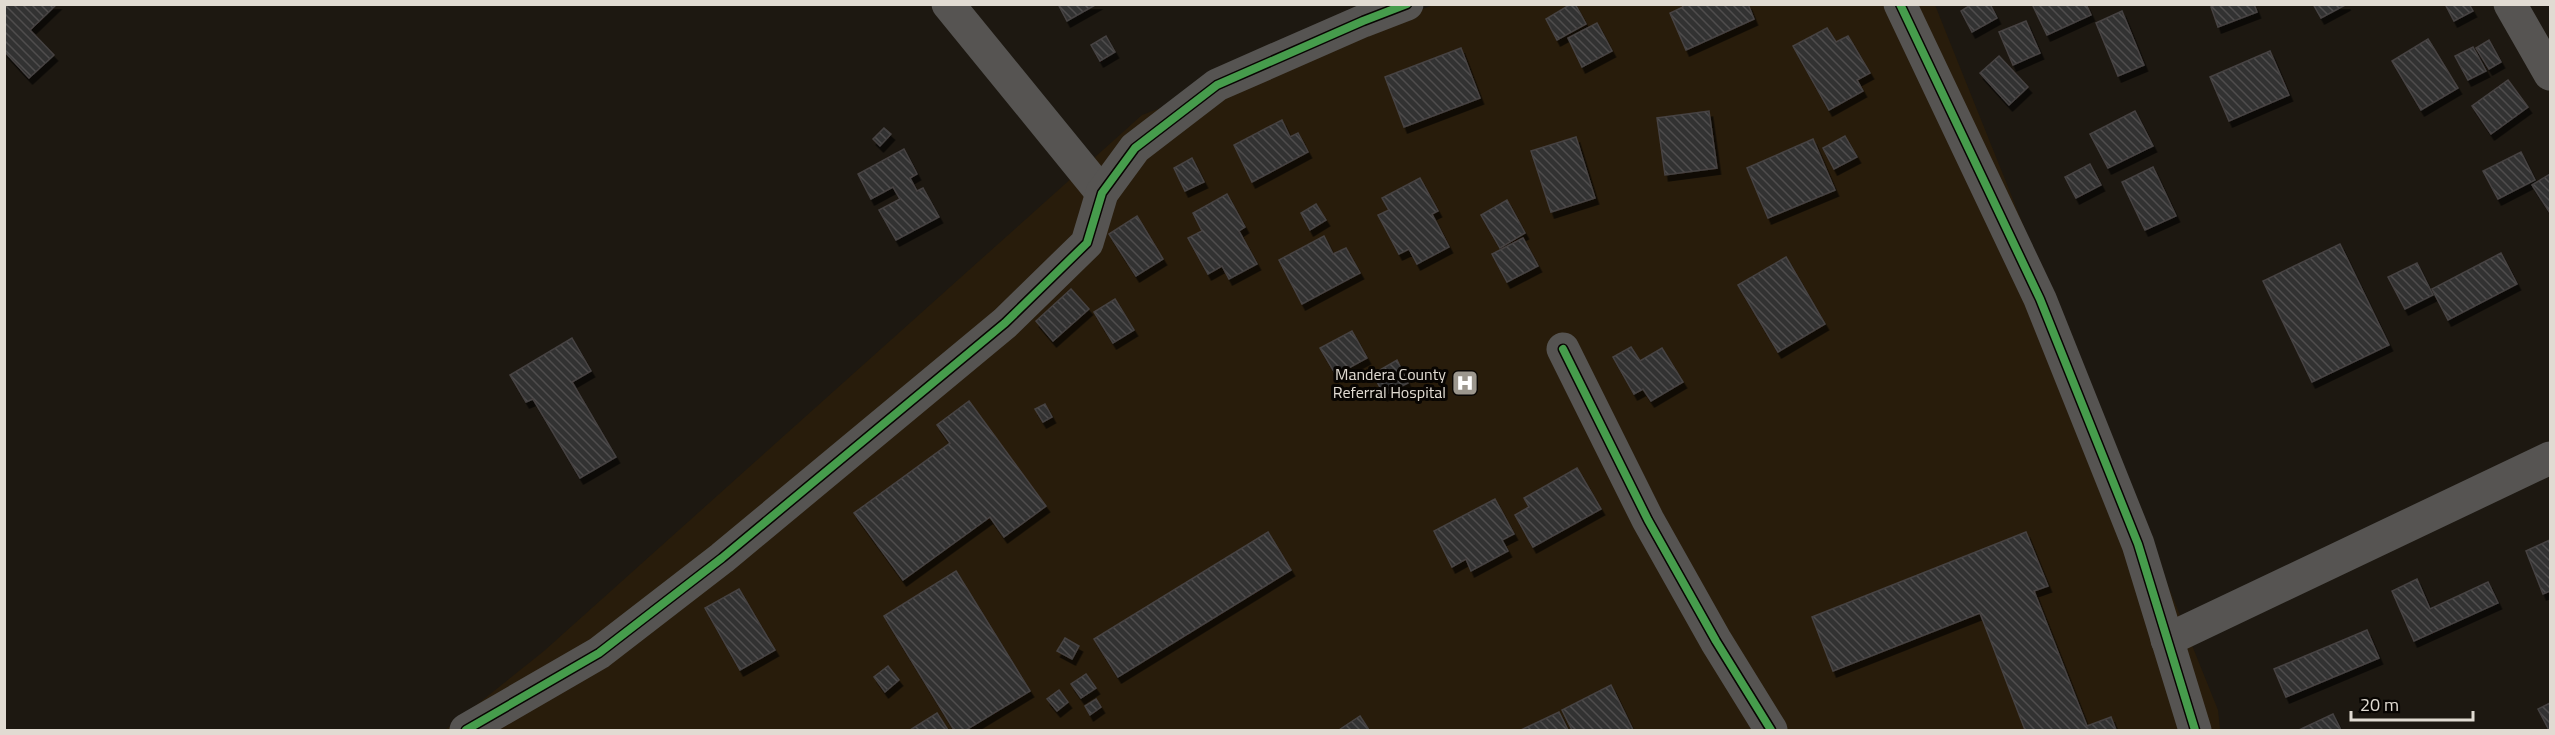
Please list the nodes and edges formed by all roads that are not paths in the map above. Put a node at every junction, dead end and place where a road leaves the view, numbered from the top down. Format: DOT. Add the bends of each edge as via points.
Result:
graph roads {
  1 [pos="948,4"];
  2 [pos="1407,4"];
  3 [pos="1900,4"];
  4 [pos="2510,4"];
  5 [pos="2550,74"];
  6 [pos="1102,193"];
  7 [pos="1563,349"];
  8 [pos="2550,458"];
  9 [pos="2168,640"];
  10 [pos="466,730"];
  11 [pos="1772,730"];
  12 [pos="2195,730"];
  1 -- 6 [label="street"];
  2 -- 6 [label="street" via="1217,85 1136,148"];
  3 -- 9 [label="street" via="2040,299 2138,544"];
  4 -- 5 [label="street"];
  6 -- 10 [label="street" via="1087,243 1005,324 722,558 599,653"];
  7 -- 11 [label="street" via="1648,520"];
  8 -- 9 [label="street"];
  9 -- 12 [label="street"];
}
